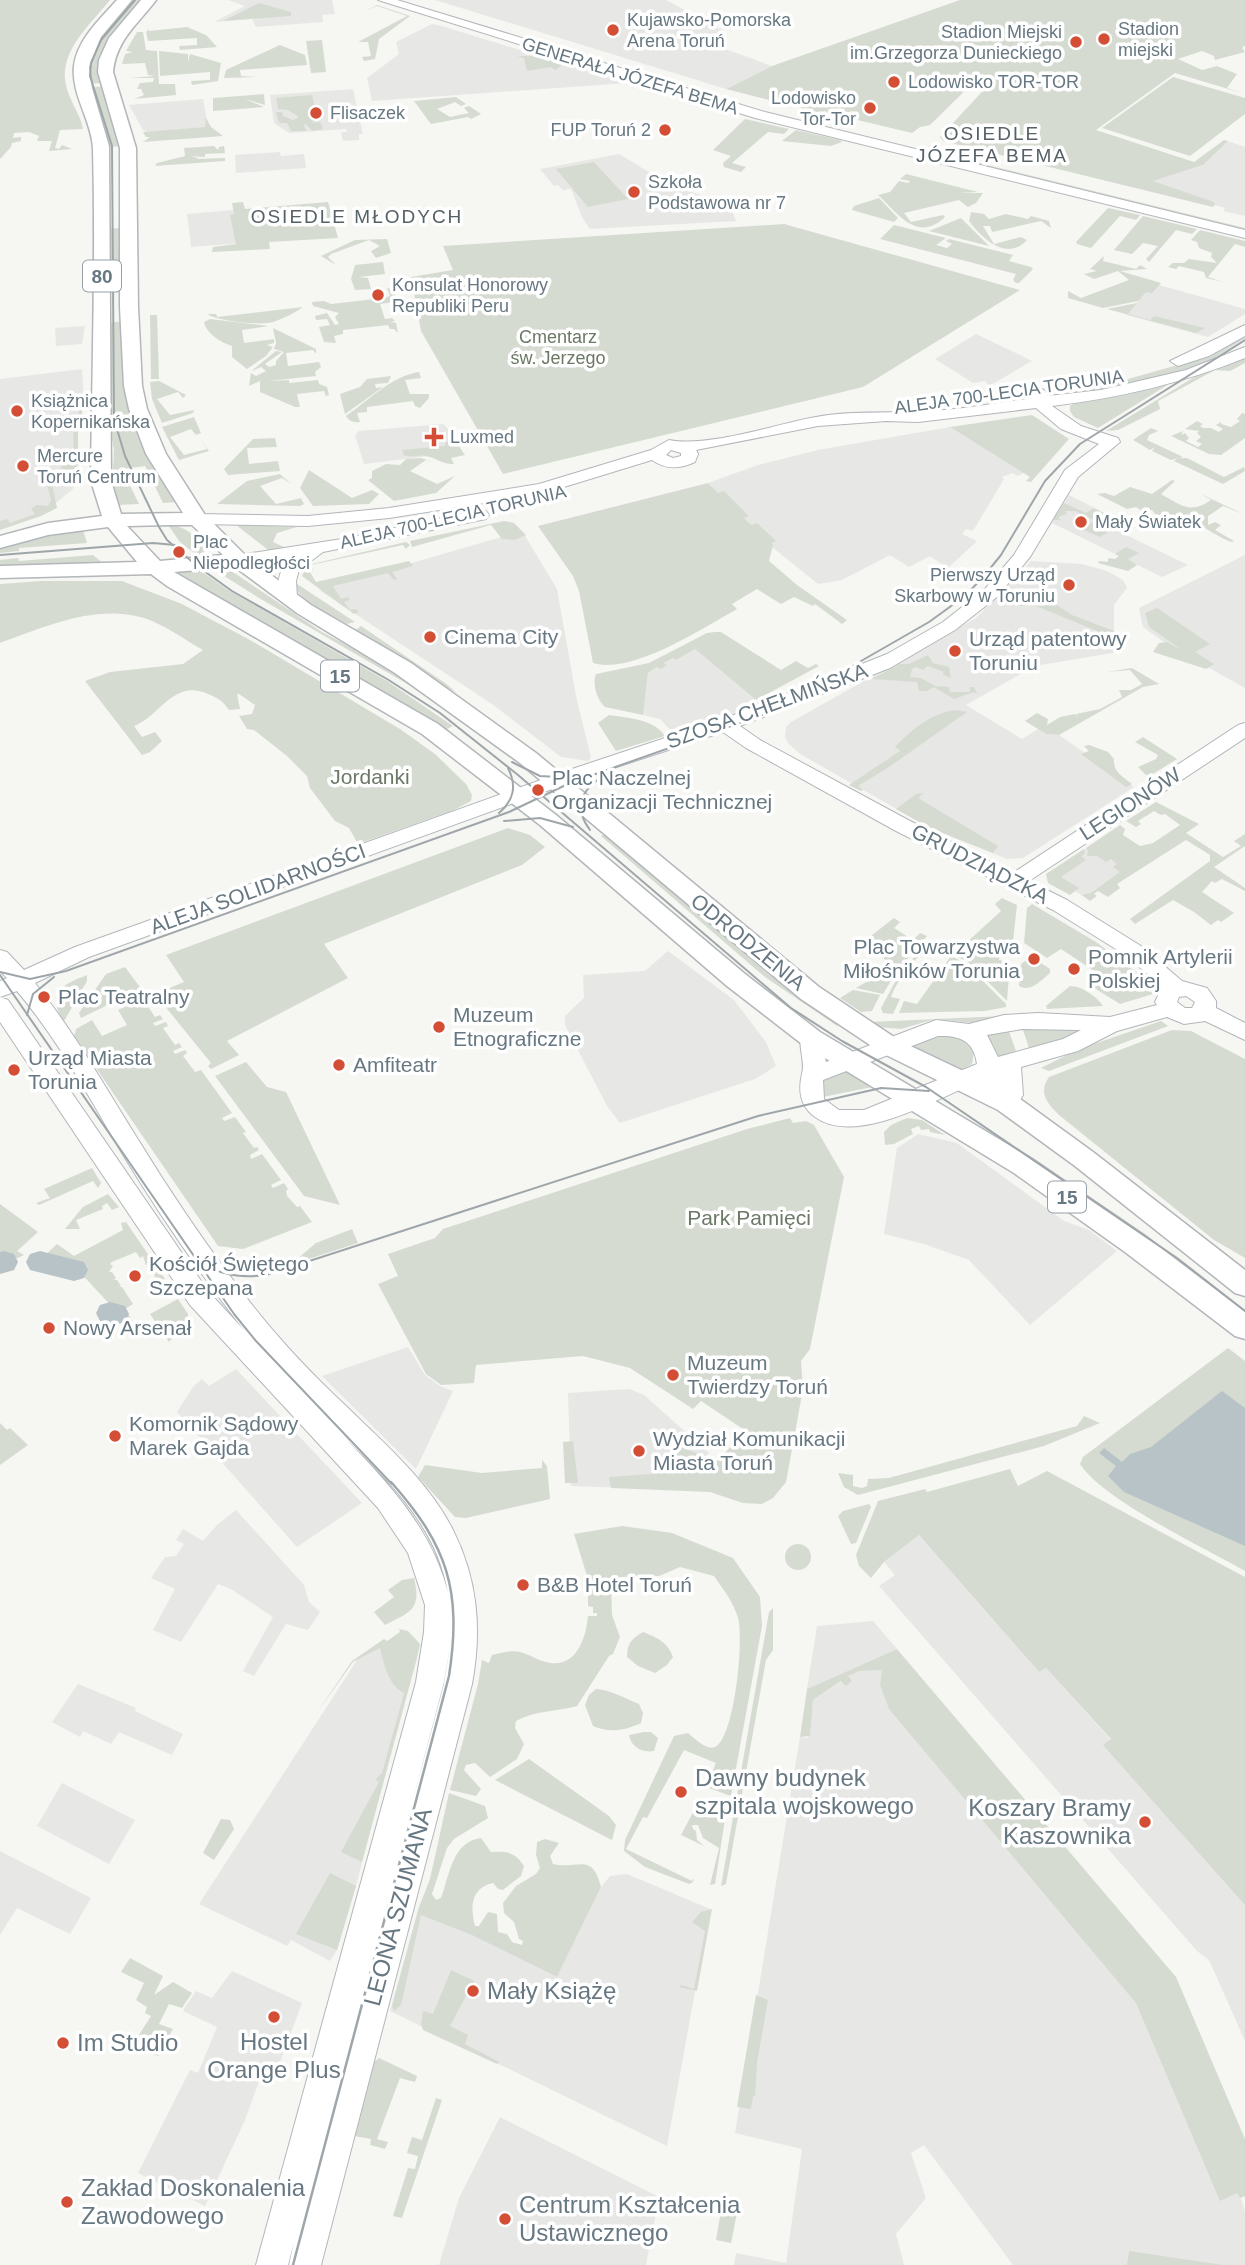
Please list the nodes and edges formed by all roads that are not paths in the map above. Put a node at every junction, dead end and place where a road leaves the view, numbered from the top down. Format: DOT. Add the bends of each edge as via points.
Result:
graph roads {
  1 [pos="125,0"];
  2 [pos="149,0"];
  3 [pos="384,0"];
  4 [pos="407,0"];
  5 [pos="1245,225"];
  6 [pos="1245,234"];
  7 [pos="1245,330"];
  8 [pos="1245,352"];
  9 [pos="1040,396"];
  10 [pos="1112,442"];
  11 [pos="660,457"];
  12 [pos="101,481"];
  13 [pos="145,519"];
  14 [pos="197,519"];
  15 [pos="113,521"];
  16 [pos="9,539"];
  17 [pos="127,540"];
  18 [pos="219,540"];
  19 [pos="323,547"];
  20 [pos="239,561"];
  21 [pos="198,566"];
  22 [pos="154,568"];
  23 [pos="0,572"];
  24 [pos="288,597"];
  25 [pos="741,726"];
  26 [pos="1245,729"];
  27 [pos="562,787"];
  28 [pos="527,803"];
  29 [pos="1016,880"];
  30 [pos="0,957"];
  31 [pos="10,984"];
  32 [pos="1173,999"];
  33 [pos="0,1005"];
  34 [pos="1110,1025"];
  35 [pos="970,1032"];
  36 [pos="1245,1032"];
  37 [pos="811,1038"];
  38 [pos="891,1047"];
  39 [pos="1010,1061"];
  40 [pos="852,1063"];
  41 [pos="989,1068"];
  42 [pos="814,1075"];
  43 [pos="956,1080"];
  44 [pos="913,1098"];
  45 [pos="1007,1103"];
  46 [pos="1245,1285"];
  47 [pos="1245,1328"];
  48 [pos="439,1558"];
  49 [pos="272,2264"];
  50 [pos="305,2265"];
  1 -- 12 [label="main road, 80" via="92,40 82,66 82,81 102,146"];
  2 -- 14 [label="main road, 80" via="115,41 105,68 128,148 131,366 138,409 156,454"];
  3 -- 6 [label="street, GENERAŁA JÓZEFA BEMA" via="760,115"];
  4 -- 5 [label="street, GENERAŁA JÓZEFA BEMA" via="761,106"];
  7 -- 9 [label="street, ALEJA 700-LECIA TORUNIA" via="1203,353"];
  8 -- 9 [label="street, ALEJA 700-LECIA TORUNIA" via="1146,386"];
  9 -- 10 [label="street" via="1044,408 1063,423"];
  9 -- 11 [label="street, ALEJA 700-LECIA TORUNIA" via="918,417 848,418 790,426 687,450 687,460 679,463"];
  10 -- 25 [label="street, SZOSA CHEŁMIŃSKA" via="1071,474 1021,557 992,593 896,657 784,716"];
  11 -- 14 [label="street, ALEJA 700-LECIA TORUNIA" via="541,489 468,502 332,519"];
  11 -- 19 [label="street, ALEJA 700-LECIA TORUNIA" via="531,502"];
  12 -- 15 [label="main road, 80"];
  12 -- 16 [label="main road" via="75,513"];
  13 -- 14 [label="main road"];
  13 -- 15 [label="main road"];
  13 -- 17 [label="main road"];
  14 -- 18 [label="main road, 15"];
  15 -- 16 [label="main road"];
  15 -- 17 [label="main road, 80"];
  17 -- 22 [label="main road, 80"];
  18 -- 20 [label="main road, 15"];
  18 -- 21 [label="main road" via="212,555"];
  19 -- 20 [label="street, ALEJA 700-LECIA TORUNIA"];
  19 -- 24 [label="street, ALEJA 700-LECIA TORUNIA" via="288,571"];
  20 -- 21 [label="main road, ALEJA 700-LECIA TORUNIA"];
  20 -- 24 [label="main road, 15"];
  21 -- 22 [label="main road, ALEJA 700-LECIA TORUNIA"];
  22 -- 23 [label="main road, ALEJA 700-LECIA TORUNIA"];
  22 -- 28 [label="main road, 15" via="400,710"];
  24 -- 27 [label="main road, 15" via="435,689"];
  25 -- 27 [label="street, SZOSA CHEŁMIŃSKA"];
  25 -- 29 [label="street, GRUDZIĄDZKA" via="772,753 903,826"];
  26 -- 29 [label="street, LEGIONÓW"];
  27 -- 28 [label="street, SZOSA CHEŁMIŃSKA"];
  27 -- 38 [label="main road, ODRODZENIA / 15" via="792,979"];
  28 -- 31 [label="street, ALEJA SOLIDARNOŚCI" via="82,952"];
  28 -- 37 [label="main road, ODRODZENIA / 15"];
  29 -- 32 [label="street, GRUDZIĄDZKA" via="1134,950"];
  30 -- 31 [label="street"];
  31 -- 48 [label="street" via="102,1094 130,1147 263,1336 410,1488 435,1522"];
  32 -- 34 [label="street"];
  32 -- 36 [label="street" via="1183,1016 1205,1011"];
  33 -- 48 [label="street" via="199,1298 387,1500 418,1545"];
  34 -- 35 [label="street" via="1002,1022"];
  34 -- 39 [label="street" via="1070,1045"];
  35 -- 38 [label="street" via="936,1028"];
  35 -- 41 [label="street" via="986,1049"];
  37 -- 40 [label="main road, ODRODZENIA / 15"];
  37 -- 42 [label="street"];
  38 -- 40 [label="street"];
  38 -- 43 [label="main road, ODRODZENIA / 15"];
  39 -- 41 [label="street"];
  39 -- 45 [label="street" via="1012,1095"];
  40 -- 42 [label="street"];
  40 -- 44 [label="main road, ODRODZENIA / 15"];
  41 -- 43 [label="street"];
  41 -- 45 [label="street"];
  42 -- 44 [label="street" via="810,1090 814,1102 828,1115 845,1120 868,1118"];
  43 -- 44 [label="street"];
  43 -- 45 [label="main road, 15"];
  44 -- 47 [label="main road, 15" via="1023,1166"];
  45 -- 46 [label="main road, 15"];
  48 -- 49 [label="street, LEONA SZUMANA" via="430,1682"];
  48 -- 50 [label="street, LEONA SZUMANA" via="458,1576 466,1618 463,1659"];
}
